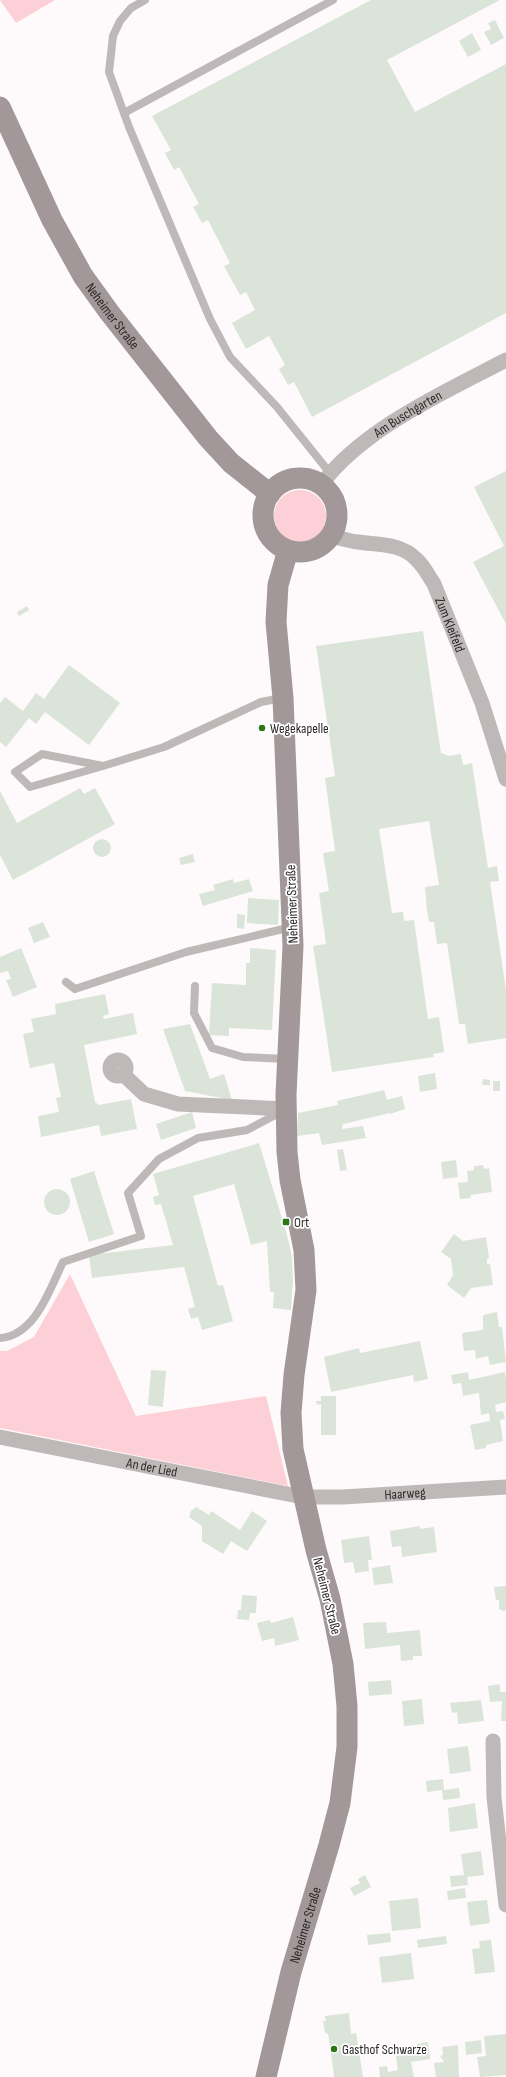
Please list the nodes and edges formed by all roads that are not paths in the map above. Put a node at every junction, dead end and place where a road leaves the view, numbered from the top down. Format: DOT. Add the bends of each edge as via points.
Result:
graph roads {
  1 [pos="145,0"];
  2 [pos="333,0"];
  3 [pos="0,107"];
  4 [pos="124,113"];
  5 [pos="506,360"];
  6 [pos="326,479"];
  7 [pos="270,494"];
  8 [pos="331,536"];
  9 [pos="288,550"];
  10 [pos="283,698"];
  11 [pos="103,766"];
  12 [pos="506,778"];
  13 [pos="293,927"];
  14 [pos="66,982"];
  15 [pos="194,986"];
  16 [pos="288,1059"];
  17 [pos="124,1075"];
  18 [pos="285,1110"];
  19 [pos="0,1338"];
  20 [pos="0,1437"];
  21 [pos="506,1487"];
  22 [pos="303,1497"];
  23 [pos="493,1741"];
  24 [pos="506,1905"];
  25 [pos="266,2077"];
  1 -- 4 [label="lane" via="127,12 113,36 109,72"];
  2 -- 4 [label="lane"];
  3 -- 7 [label="main road, Neheimer Straße" via="52,220 83,276 208,438 231,463"];
  4 -- 6 [label="lane" via="210,319 230,356 277,407"];
  5 -- 6 [label="street, Am Buschgarten" via="384,428 346,456"];
  6 -- 7 [label="main road" via="294,479 285,482"];
  6 -- 8 [label="main road" via="337,518"];
  7 -- 9 [label="main road" via="263,512 263,522 272,539"];
  8 -- 9 [label="main road" via="316,549 307,552"];
  8 -- 12 [label="street, Zum Kleifeld" via="396,547 416,558 425,569 434,584 482,703"];
  9 -- 10 [label="main road, Neheimer Straße" via="278,585 276,622"];
  10 -- 11 [label="lane" via="261,702 164,747"];
  10 -- 13 [label="main road, Neheimer Straße"];
  11 -- 11 [label="lane" via="42,754 14,772 30,787"];
  13 -- 14 [label="lane" via="186,952 75,989"];
  13 -- 16 [label="main road, Neheimer Straße"];
  15 -- 16 [label="lane" via="194,1013 212,1048 243,1056"];
  16 -- 18 [label="main road, Neheimer Straße"];
  17 -- 18 [label="street" via="144,1094 178,1104"];
  18 -- 19 [label="lane" via="247,1130 198,1138 159,1159 128,1193 141,1236 64,1262 34,1319 11,1338"];
  18 -- 22 [label="main road, Neheimer Straße" via="290,1180 306,1269 306,1290 291,1413 293,1449"];
  20 -- 22 [label="street, An der Lied"];
  21 -- 22 [label="street, Haarweg" via="343,1498"];
  22 -- 25 [label="main road, Neheimer Straße" via="330,1599 343,1664 347,1706 346,1747 340,1803 291,1972"];
  23 -- 24 [label="street" via="494,1797"];
}
